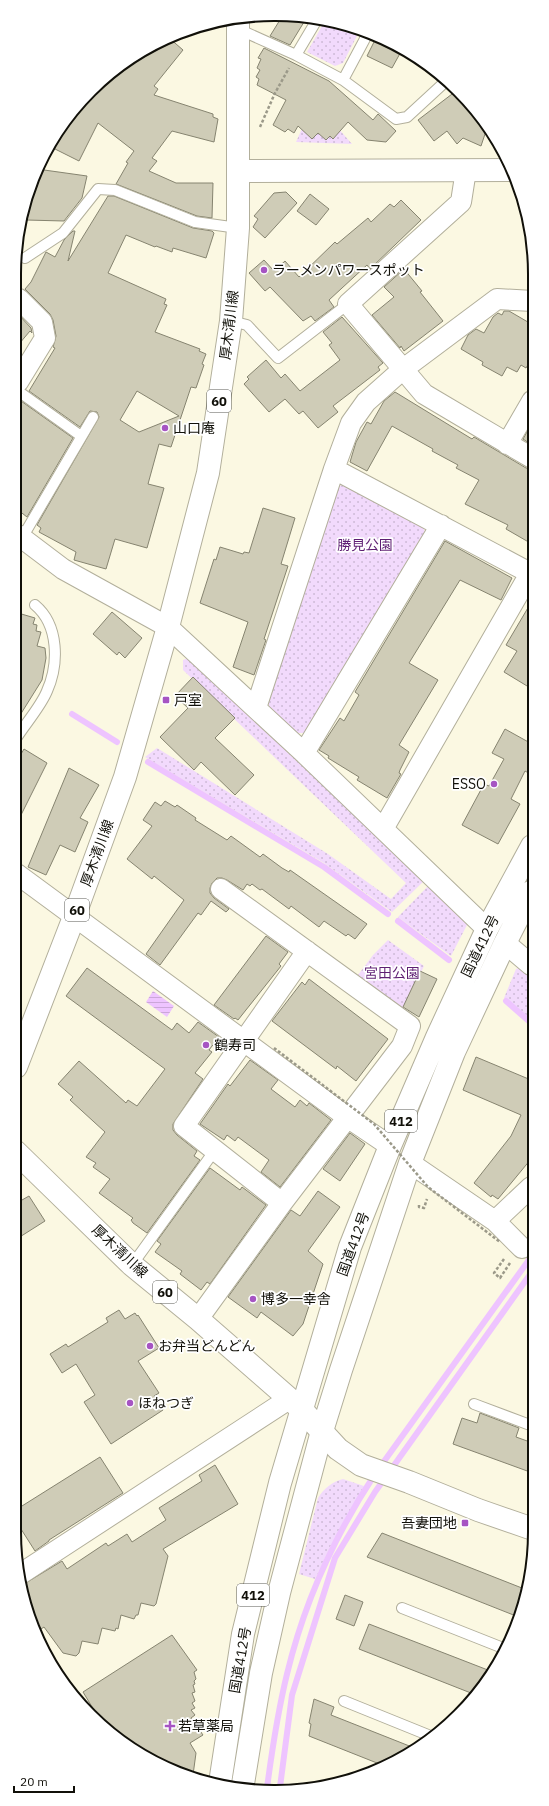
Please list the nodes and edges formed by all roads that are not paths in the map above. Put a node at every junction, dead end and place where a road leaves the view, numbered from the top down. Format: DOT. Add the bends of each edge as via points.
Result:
graph roads {
  1 [pos="238,23"];
  2 [pos="314,24"];
  3 [pos="366,38"];
  4 [pos="296,55"];
  5 [pos="343,80"];
  6 [pos="442,84"];
  7 [pos="466,170"];
  8 [pos="506,170"];
  9 [pos="238,171"];
  10 [pos="238,228"];
  11 [pos="25,258"];
  12 [pos="21,301"];
  13 [pos="528,301"];
  14 [pos="348,304"];
  15 [pos="231,321"];
  16 [pos="402,370"];
  17 [pos="21,377"];
  18 [pos="21,393"];
  19 [pos="528,408"];
  20 [pos="93,417"];
  21 [pos="80,436"];
  22 [pos="506,444"];
  23 [pos="528,456"];
  24 [pos="334,469"];
  25 [pos="441,525"];
  26 [pos="21,535"];
  27 [pos="21,538"];
  28 [pos="528,570"];
  29 [pos="528,577"];
  30 [pos="35,605"];
  31 [pos="168,627"];
  32 [pos="256,708"];
  33 [pos="21,731"];
  34 [pos="304,753"];
  35 [pos="383,829"];
  36 [pos="528,853"];
  37 [pos="21,878"];
  38 [pos="221,889"];
  39 [pos="528,898"];
  40 [pos="74,917"];
  41 [pos="487,929"];
  42 [pos="505,943"];
  43 [pos="307,951"];
  44 [pos="528,963"];
  45 [pos="245,1040"];
  46 [pos="21,1054"];
  47 [pos="347,1116"];
  48 [pos="390,1146"];
  49 [pos="215,1150"];
  50 [pos="21,1156"];
  51 [pos="410,1163"];
  52 [pos="528,1190"];
  53 [pos="282,1202"];
  54 [pos="495,1221"];
  55 [pos="522,1248"];
  56 [pos="132,1265"];
  57 [pos="198,1319"];
  58 [pos="295,1404"];
  59 [pos="474,1404"];
  60 [pos="528,1423"];
  61 [pos="322,1431"];
  62 [pos="528,1527"];
  63 [pos="24,1572"];
  64 [pos="402,1608"];
  65 [pos="500,1647"];
  66 [pos="344,1701"];
  67 [pos="427,1734"];
  68 [pos="221,1779"];
  69 [pos="243,1783"];
  1 -- 4 [label="lane"];
  1 -- 9 [label="main road, 厚木清川線 / 60"];
  2 -- 4 [label="lane"];
  3 -- 5 [label="lane"];
  4 -- 5 [label="lane"];
  5 -- 6 [label="lane" via="396,118 407,117"];
  7 -- 8 [label="main road"];
  7 -- 9 [label="main road"];
  7 -- 14 [label="street" via="461,202"];
  9 -- 10 [label="main road, 厚木清川線 / 60"];
  10 -- 11 [label="lane" via="195,222 115,190 98,189 63,233"];
  10 -- 15 [label="main road, 厚木清川線 / 60"];
  12 -- 17 [label="street" via="42,322 45,338"];
  13 -- 16 [label="street" via="497,299"];
  14 -- 15 [label="lane" via="278,358 247,325"];
  14 -- 16 [label="street"];
  15 -- 31 [label="main road, 厚木清川線 / 60" via="208,472"];
  16 -- 22 [label="street" via="424,394"];
  16 -- 24 [label="street" via="366,402 351,423"];
  18 -- 21 [label="lane"];
  19 -- 22 [label="street"];
  20 -- 21 [label="lane"];
  21 -- 26 [label="lane"];
  22 -- 23 [label="street"];
  24 -- 25 [label="street"];
  24 -- 32 [label="street"];
  25 -- 28 [label="street"];
  25 -- 34 [label="street"];
  27 -- 31 [label="street" via="63,569"];
  29 -- 35 [label="street"];
  30 -- 33 [label="lane" via="44,613 54,637 54,665 47,691"];
  31 -- 32 [label="street"];
  31 -- 40 [label="main road, 厚木清川線 / 60" via="125,777"];
  32 -- 34 [label="street"];
  34 -- 35 [label="street"];
  35 -- 41 [label="street"];
  36 -- 41 [label="main road, 国道412号 / 412"];
  37 -- 40 [label="street"];
  38 -- 43 [label="street"];
  39 -- 42 [label="main road, 国道412号 / 412"];
  40 -- 45 [label="street"];
  40 -- 46 [label="main road, 厚木清川線 / 60"];
  41 -- 48 [label="main road, 国道412号 / 412"];
  42 -- 44 [label="street"];
  42 -- 51 [label="main road, 国道412号 / 412" via="454,1052"];
  43 -- 45 [label="street"];
  43 -- 47 [label="street" via="410,1026 402,1046"];
  45 -- 47 [label="street"];
  45 -- 49 [label="street" via="184,1126"];
  47 -- 48 [label="street"];
  47 -- 53 [label="street"];
  48 -- 58 [label="main road, 国道412号 / 412" via="350,1247"];
  49 -- 53 [label="street"];
  49 -- 56 [label="lane"];
  50 -- 56 [label="main road, 厚木清川線 / 60"];
  51 -- 54 [label="street"];
  51 -- 61 [label="main road, 国道412号 / 412"];
  52 -- 54 [label="street"];
  53 -- 57 [label="street"];
  54 -- 55 [label="street"];
  56 -- 57 [label="main road, 厚木清川線 / 60"];
  57 -- 58 [label="main road, 厚木清川線 / 60"];
  58 -- 61 [label="main road, 厚木清川線"];
  58 -- 63 [label="street"];
  58 -- 68 [label="main road, 国道412号 / 412" via="280,1483 243,1634"];
  59 -- 60 [label="lane"];
  61 -- 62 [label="main road, 厚木清川線" via="349,1458 371,1469"];
  61 -- 69 [label="main road, 国道412号 / 412" via="261,1673"];
  64 -- 65 [label="lane"];
  66 -- 67 [label="lane"];
}
